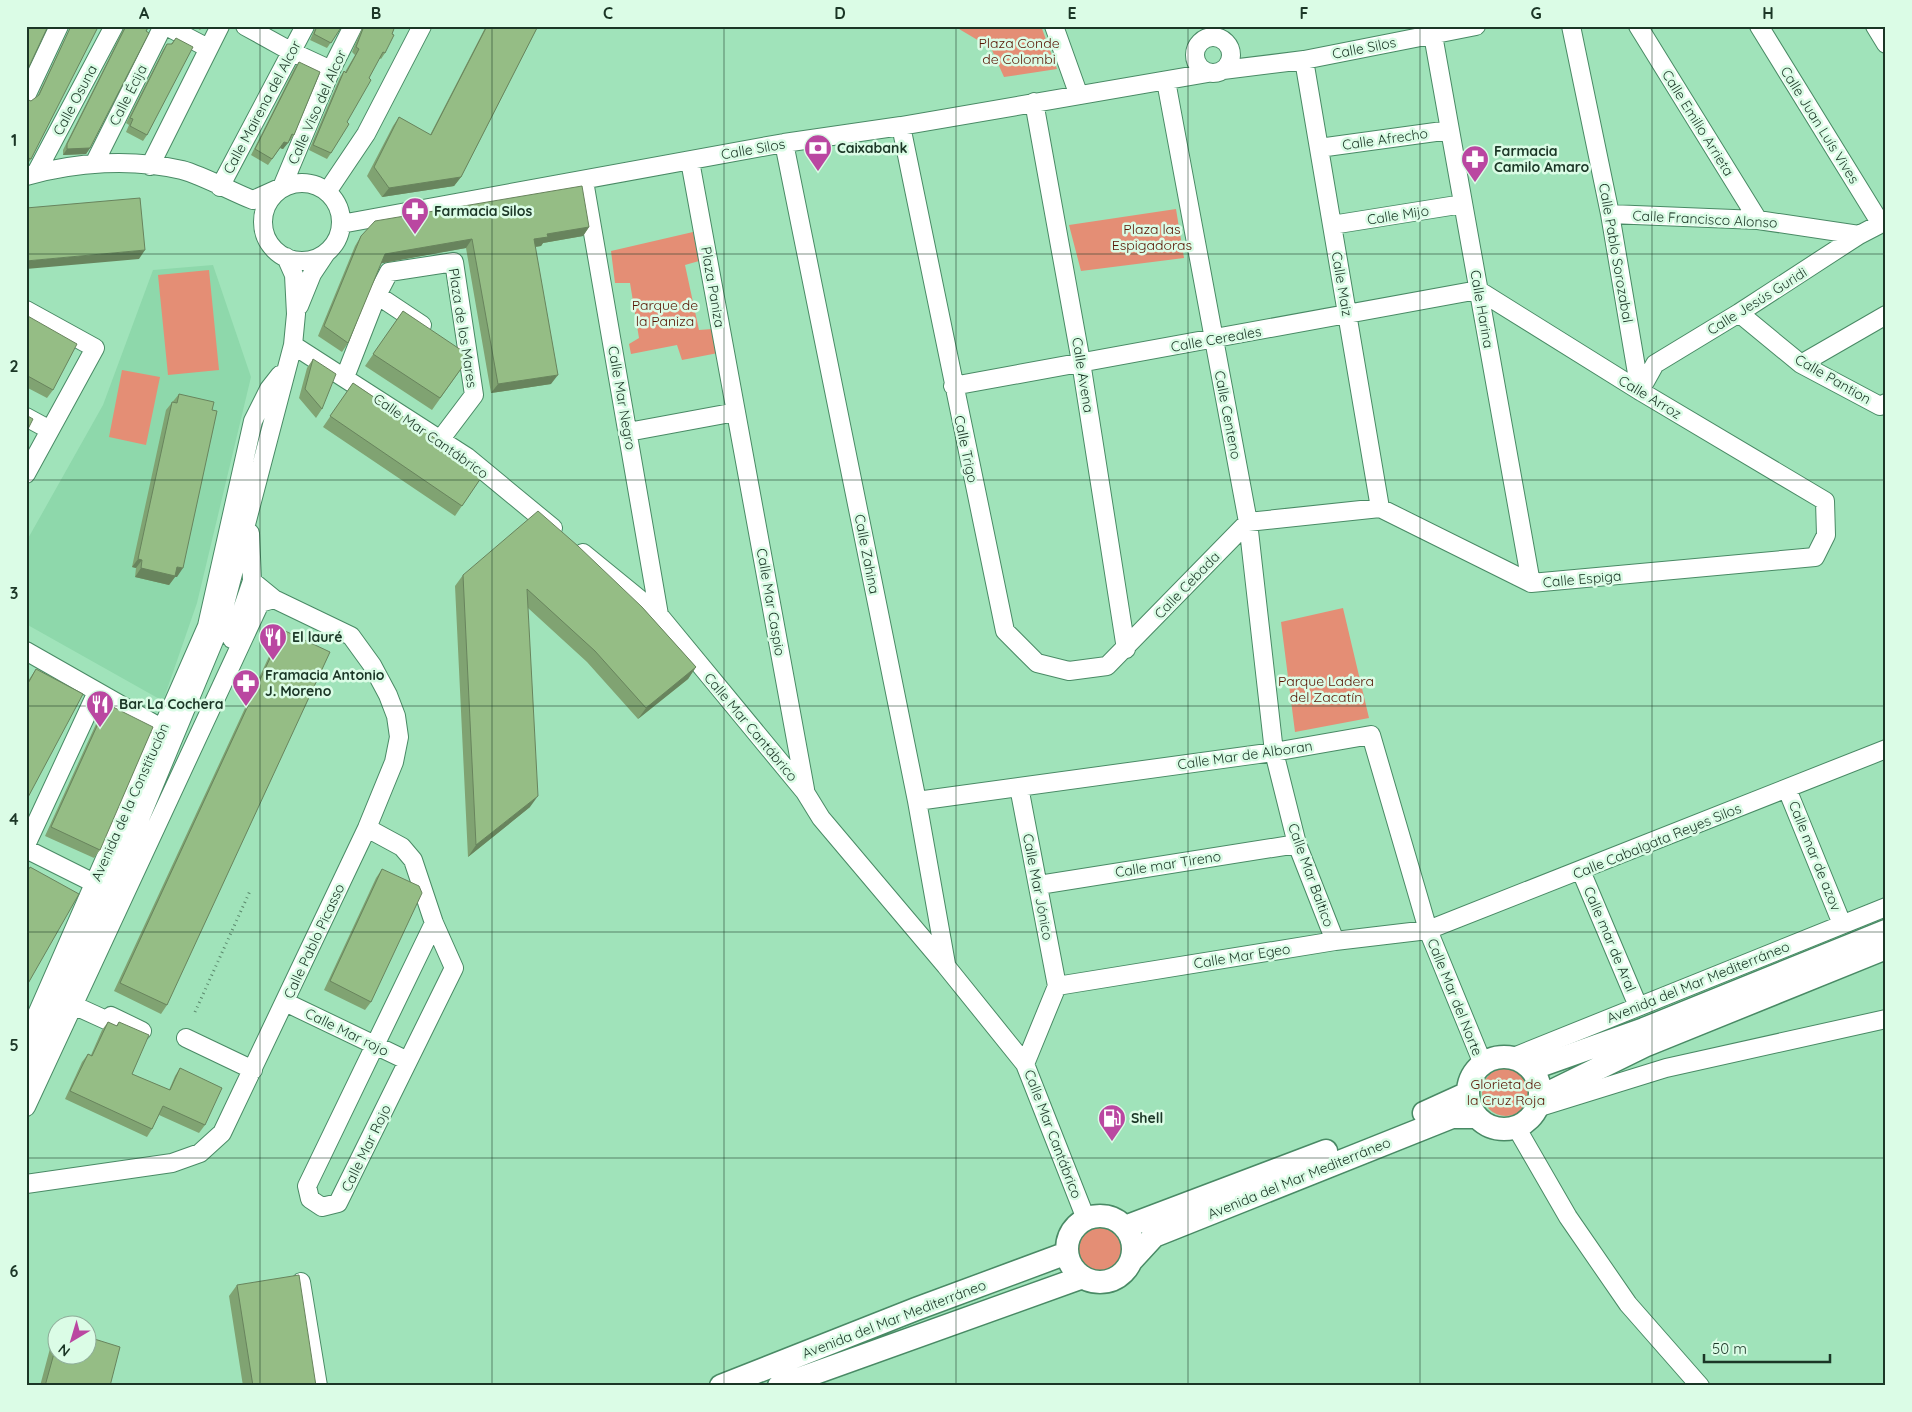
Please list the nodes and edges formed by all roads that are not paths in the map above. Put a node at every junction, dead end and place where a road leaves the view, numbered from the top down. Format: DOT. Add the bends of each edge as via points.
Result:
graph roads {
  1 [pos="59,26"];
  2 [pos="114,26"];
  3 [pos="165,26"];
  4 [pos="220,26"];
  5 [pos="245,26"];
  6 [pos="305,26"];
  7 [pos="353,26"];
  8 [pos="422,26"];
  9 [pos="1054,26"];
  10 [pos="1228,26"];
  11 [pos="1476,26"];
  12 [pos="1571,26"];
  13 [pos="1638,26"];
  14 [pos="1759,26"];
  15 [pos="1874,26"];
  16 [pos="1217,32"];
  17 [pos="1433,35"];
  18 [pos="1886,44"];
  19 [pos="208,48"];
  20 [pos="1196,51"];
  21 [pos="292,52"];
  22 [pos="1304,60"];
  23 [pos="1222,61"];
  24 [pos="331,70"];
  25 [pos="1166,81"];
  26 [pos="1078,93"];
  27 [pos="26,96"];
  28 [pos="1034,102"];
  29 [pos="901,126"];
  30 [pos="1450,130"];
  31 [pos="784,143"];
  32 [pos="1319,148"];
  33 [pos="690,161"];
  34 [pos="94,164"];
  35 [pos="150,166"];
  36 [pos="31,174"];
  37 [pos="584,182"];
  38 [pos="220,187"];
  39 [pos="282,188"];
  40 [pos="327,192"];
  41 [pos="1463,204"];
  42 [pos="1610,214"];
  43 [pos="1758,220"];
  44 [pos="1883,223"];
  45 [pos="341,224"];
  46 [pos="1332,225"];
  47 [pos="1859,235"];
  48 [pos="326,253"];
  49 [pos="286,257"];
  50 [pos="1478,290"];
  51 [pos="377,295"];
  52 [pos="26,310"];
  53 [pos="1739,313"];
  54 [pos="296,314"];
  55 [pos="1347,315"];
  56 [pos="1886,315"];
  57 [pos="435,333"];
  58 [pos="1214,340"];
  59 [pos="452,344"];
  60 [pos="293,345"];
  61 [pos="468,355"];
  62 [pos="1081,362"];
  63 [pos="287,364"];
  64 [pos="1802,364"];
  65 [pos="345,377"];
  66 [pos="953,386"];
  67 [pos="1640,391"];
  68 [pos="1883,404"];
  69 [pos="736,412"];
  70 [pos="26,417"];
  71 [pos="50,430"];
  72 [pos="628,432"];
  73 [pos="440,440"];
  74 [pos="26,474"];
  75 [pos="1825,501"];
  76 [pos="1380,508"];
  77 [pos="250,515"];
  78 [pos="1248,522"];
  79 [pos="252,580"];
  80 [pos="1532,584"];
  81 [pos="274,599"];
  82 [pos="659,616"];
  83 [pos="1126,649"];
  84 [pos="26,651"];
  85 [pos="97,692"];
  86 [pos="163,728"];
  87 [pos="199,739"];
  88 [pos="1886,749"];
  89 [pos="1274,752"];
  90 [pos="1019,787"];
  91 [pos="1787,789"];
  92 [pos="806,792"];
  93 [pos="917,802"];
  94 [pos="367,828"];
  95 [pos="1297,844"];
  96 [pos="26,845"];
  97 [pos="26,849"];
  98 [pos="1581,871"];
  99 [pos="94,883"];
  100 [pos="1039,885"];
  101 [pos="1886,907"];
  102 [pos="434,923"];
  103 [pos="1842,924"];
  104 [pos="1428,930"];
  105 [pos="1886,930"];
  106 [pos="1335,941"];
  107 [pos="1886,948"];
  108 [pos="946,966"];
  109 [pos="1057,986"];
  110 [pos="285,1002"];
  111 [pos="72,1005"];
  112 [pos="1638,1006"];
  113 [pos="1886,1019"];
  114 [pos="142,1031"];
  115 [pos="186,1038"];
  116 [pos="26,1039"];
  117 [pos="373,1045"];
  118 [pos="1511,1058"];
  119 [pos="408,1061"];
  120 [pos="1025,1064"];
  121 [pos="1483,1064"];
  122 [pos="1531,1069"];
  123 [pos="253,1070"];
  124 [pos="26,1071"];
  125 [pos="1468,1093"];
  126 [pos="1538,1103"];
  127 [pos="26,1106"];
  128 [pos="1477,1117"];
  129 [pos="1516,1127"];
  130 [pos="26,1184"];
  131 [pos="1086,1219"];
  132 [pos="1124,1227"];
  133 [pos="1067,1253"];
  134 [pos="1130,1262"];
  135 [pos="1083,1277"];
  136 [pos="301,1282"];
  137 [pos="318,1386"];
  138 [pos="721,1386"];
  139 [pos="779,1386"];
  140 [pos="1700,1386"];
  1 -- 27 [label="street"];
  2 -- 36 [label="street, Calle Osuna"];
  3 -- 19 [label="street"];
  3 -- 34 [label="street, Calle Écija"];
  4 -- 19 [label="street"];
  5 -- 21 [label="street"];
  6 -- 21 [label="street, Calle Mairena del Alcor"];
  7 -- 24 [label="street, Calle Viso del Alcor"];
  8 -- 40 [label="street" via="366,134"];
  9 -- 26 [label="street"];
  10 -- 23 [label="street"];
  11 -- 17 [label="street, Calle Silos"];
  12 -- 42 [label="street, Calle Pablo Sorozabal"];
  13 -- 43 [label="street, Calle Emilio Arrieta"];
  14 -- 44 [label="street, Calle Juan Luís Vives"];
  15 -- 18 [label="street"];
  16 -- 20 [label="street" via="1201,42"];
  16 -- 23 [label="street"];
  17 -- 22 [label="street, Calle Silos"];
  17 -- 30 [label="street, Calle Harina"];
  19 -- 35 [label="street"];
  20 -- 23 [label="street" via="1196,62"];
  20 -- 25 [label="street"];
  21 -- 24 [label="street"];
  21 -- 38 [label="street, Calle Mairena del Alcor"];
  22 -- 23 [label="street, Calle Silos" via="1252,68"];
  22 -- 32 [label="street, Calle Maiz"];
  23 -- 25 [label="street, Calle Silos"];
  24 -- 39 [label="street, Calle Viso del Alcor"];
  25 -- 26 [label="street, Calle Silos"];
  25 -- 58 [label="street, Calle Centeno"];
  26 -- 28 [label="street, Calle Silos"];
  28 -- 29 [label="street, Calle Silos"];
  28 -- 62 [label="street, Calle Avena"];
  29 -- 31 [label="street, Calle Silos"];
  29 -- 66 [label="street, Calle Trigo"];
  30 -- 32 [label="street, Calle Afrecho"];
  30 -- 41 [label="street, Calle Harina"];
  31 -- 33 [label="street, Calle Silos"];
  31 -- 93 [label="street, Calle Zahina"];
  32 -- 46 [label="street, Calle Maiz"];
  33 -- 37 [label="street, Calle Silos"];
  33 -- 69 [label="street, Plaza Paniza"];
  34 -- 35 [label="street" via="127,162"];
  34 -- 36 [label="street"];
  35 -- 38 [label="street" via="184,171"];
  37 -- 45 [label="street, Calle Silos"];
  37 -- 72 [label="street, Calle Mar Negro"];
  38 -- 39 [label="street" via="253,200"];
  39 -- 40 [label="street" via="305,182"];
  39 -- 49 [label="street" via="272,195 262,217 268,241"];
  40 -- 45 [label="street" via="338,206"];
  41 -- 46 [label="street, Calle Mijo"];
  41 -- 50 [label="street, Calle Harina"];
  42 -- 43 [label="street, Calle Francisco Alonso"];
  42 -- 67 [label="street, Calle Pablo Sorozabal"];
  43 -- 47 [label="street, Calle Francisco Alonso"];
  44 -- 47 [label="street, Calle Jesús Guridi"];
  45 -- 48 [label="street" via="334,245"];
  46 -- 55 [label="street, Calle Maiz"];
  47 -- 53 [label="street, Calle Jesús Guridi"];
  48 -- 49 [label="street" via="307,261"];
  48 -- 54 [label="street, Avenida de la Constitución" via="312,274"];
  49 -- 54 [label="street, Avenida de la Constitución" via="294,276"];
  50 -- 55 [label="street, Calle Cereales"];
  50 -- 67 [label="street, Calle Arroz"];
  50 -- 80 [label="street, Calle Harina"];
  51 -- 57 [label="street"];
  51 -- 61 [label="street, Plaza de los Mares" via="389,272 454,262"];
  51 -- 65 [label="street, Plaza de los Mares"];
  52 -- 71 [label="street" via="95,348"];
  53 -- 64 [label="street, Calle Pantion"];
  53 -- 67 [label="street, Calle Jesús Guridi" via="1655,364"];
  54 -- 60 [label="street, Avenida de la Constitución"];
  55 -- 58 [label="street, Calle Cereales"];
  55 -- 76 [label="street, Calle Maiz"];
  56 -- 64 [label="street"];
  58 -- 62 [label="street, Calle Cereales"];
  58 -- 78 [label="street, Calle Centeno"];
  59 -- 61 [label="street"];
  60 -- 63 [label="street, Avenida de la Constitución"];
  60 -- 65 [label="street, Calle Mar Cantábrico"];
  61 -- 73 [label="street, Plaza de los Mares" via="474,395"];
  62 -- 66 [label="street, Calle Cereales"];
  62 -- 83 [label="street, Calle Avena"];
  63 -- 77 [label="street, Avenida de la Constitución"];
  63 -- 86 [label="street, Avenida de la Constitución" via="269,389 253,422 207,626"];
  64 -- 68 [label="street, Calle Pantion"];
  65 -- 73 [label="street, Calle Mar Cantábrico"];
  66 -- 83 [label="street, Calle Trigo" via="1004,630 1037,663 1069,671 1107,666"];
  67 -- 75 [label="street, Calle Arroz"];
  69 -- 72 [label="street"];
  69 -- 92 [label="street, Calle Mar Caspio"];
  70 -- 71 [label="street"];
  71 -- 74 [label="street"];
  72 -- 82 [label="street, Calle Mar Negro"];
  73 -- 82 [label="street, Calle Mar Cantábrico" via="467,457"];
  75 -- 80 [label="street, Calle Espiga" via="1826,535 1814,557"];
  76 -- 78 [label="street"];
  76 -- 80 [label="street, Calle Espiga"];
  77 -- 79 [label="street, Avenida de la Constitución"];
  77 -- 124 [label="street, Avenida de la Constitución" via="218,631 110,891"];
  78 -- 83 [label="street, Calle Cebada"];
  78 -- 89 [label="street, Calle Centeno"];
  79 -- 81 [label="street, Calle Pablo Picasso"];
  79 -- 87 [label="street, Avenida de la Constitución"];
  81 -- 87 [label="street, Avenida de la Constitución" via="260,603"];
  81 -- 94 [label="street, Calle Pablo Picasso" via="351,636 388,695 396,716 398,750"];
  82 -- 92 [label="street, Calle Mar Cantábrico"];
  84 -- 85 [label="street"];
  85 -- 86 [label="street"];
  85 -- 96 [label="street"];
  86 -- 99 [label="street, Avenida de la Constitución"];
  87 -- 111 [label="street, Avenida de la Constitución"];
  88 -- 91 [label="street, Calle Cabalgata Reyes Silos"];
  89 -- 90 [label="street, Calle Mar de Alboran"];
  89 -- 95 [label="street, Calle Mar Baltico"];
  89 -- 104 [label="street, Calle Mar de Alboran" via="1371,735"];
  90 -- 93 [label="street, Calle Mar de Alboran"];
  90 -- 100 [label="street, Calle Mar Jónico"];
  91 -- 98 [label="street, Calle Cabalgata Reyes Silos"];
  91 -- 103 [label="street, Calle mar de azov"];
  92 -- 108 [label="street, Calle Mar Cantábrico" via="821,818"];
  93 -- 108 [label="street, Calle Zahina"];
  94 -- 102 [label="street, Calle Mar Rojo" via="402,847 413,860"];
  94 -- 110 [label="street, Calle Pablo Picasso"];
  95 -- 100 [label="street, Calle mar Tireno"];
  95 -- 106 [label="street, Calle Mar Baltico"];
  97 -- 99 [label="street"];
  98 -- 104 [label="street, Calle Cabalgata Reyes Silos"];
  98 -- 112 [label="street, Calle mar de Aral"];
  99 -- 116 [label="street, Avenida de la Constitución"];
  100 -- 109 [label="street, Calle Mar Jónico"];
  101 -- 103 [label="street, Avenida del Mar Mediterráneo"];
  102 -- 117 [label="street, Calle Mar Rojo"];
  102 -- 119 [label="street, Calle Mar Rojo" via="454,968"];
  103 -- 112 [label="street, Avenida del Mar Mediterráneo"];
  104 -- 106 [label="street, Calle Mar Egeo"];
  104 -- 121 [label="street, Calle Mar del Norte"];
  105 -- 122 [label="main road, Avenida del Mar Mediterráneo" via="1644,1029"];
  106 -- 109 [label="street, Calle Mar Egeo"];
  107 -- 126 [label="main road" via="1644,1046"];
  108 -- 120 [label="street, Calle Mar Cantábrico"];
  109 -- 120 [label="street"];
  110 -- 117 [label="street, Calle Mar rojo"];
  110 -- 123 [label="street, Calle Pablo Picasso"];
  111 -- 114 [label="street" via="106,1020 111,1016"];
  111 -- 127 [label="street, Avenida de la Constitución"];
  112 -- 118 [label="street, Avenida del Mar Mediterráneo"];
  113 -- 126 [label="street" via="1666,1068"];
  115 -- 123 [label="street"];
  117 -- 119 [label="street, Calle Mar rojo"];
  117 -- 119 [label="street, Calle Mar Rojo" via="307,1186 310,1200 322,1207 338,1204"];
  118 -- 121 [label="main road" via="1501,1057"];
  118 -- 122 [label="main road" via="1522,1061"];
  120 -- 131 [label="street, Calle Mar Cantábrico"];
  121 -- 125 [label="main road" via="1475,1072"];
  122 -- 126 [label="main road" via="1540,1087"];
  123 -- 130 [label="street, Calle Pablo Picasso" via="222,1133 200,1153 172,1163"];
  125 -- 128 [label="main road"];
  125 -- 132 [label="main road, Avenida del Mar Mediterráneo" via="1437,1108"];
  126 -- 129 [label="main road" via="1524,1122"];
  128 -- 129 [label="main road" via="1495,1128"];
  128 -- 134 [label="main road, Avenida del Mar Mediterráneo" via="1452,1117 1154,1236"];
  129 -- 140 [label="street" via="1568,1217 1628,1304"];
  131 -- 132 [label="main road" via="1107,1217"];
  131 -- 133 [label="main road" via="1071,1233"];
  132 -- 134 [label="main road" via="1132,1244"];
  133 -- 135 [label="main road" via="1070,1263"];
  133 -- 138 [label="main road, Avenida del Mar Mediterráneo"];
  134 -- 135 [label="main road" via="1116,1278 1105,1282"];
  135 -- 139 [label="main road, Avenida del Mar Mediterráneo"];
  136 -- 137 [label="street"];
}
